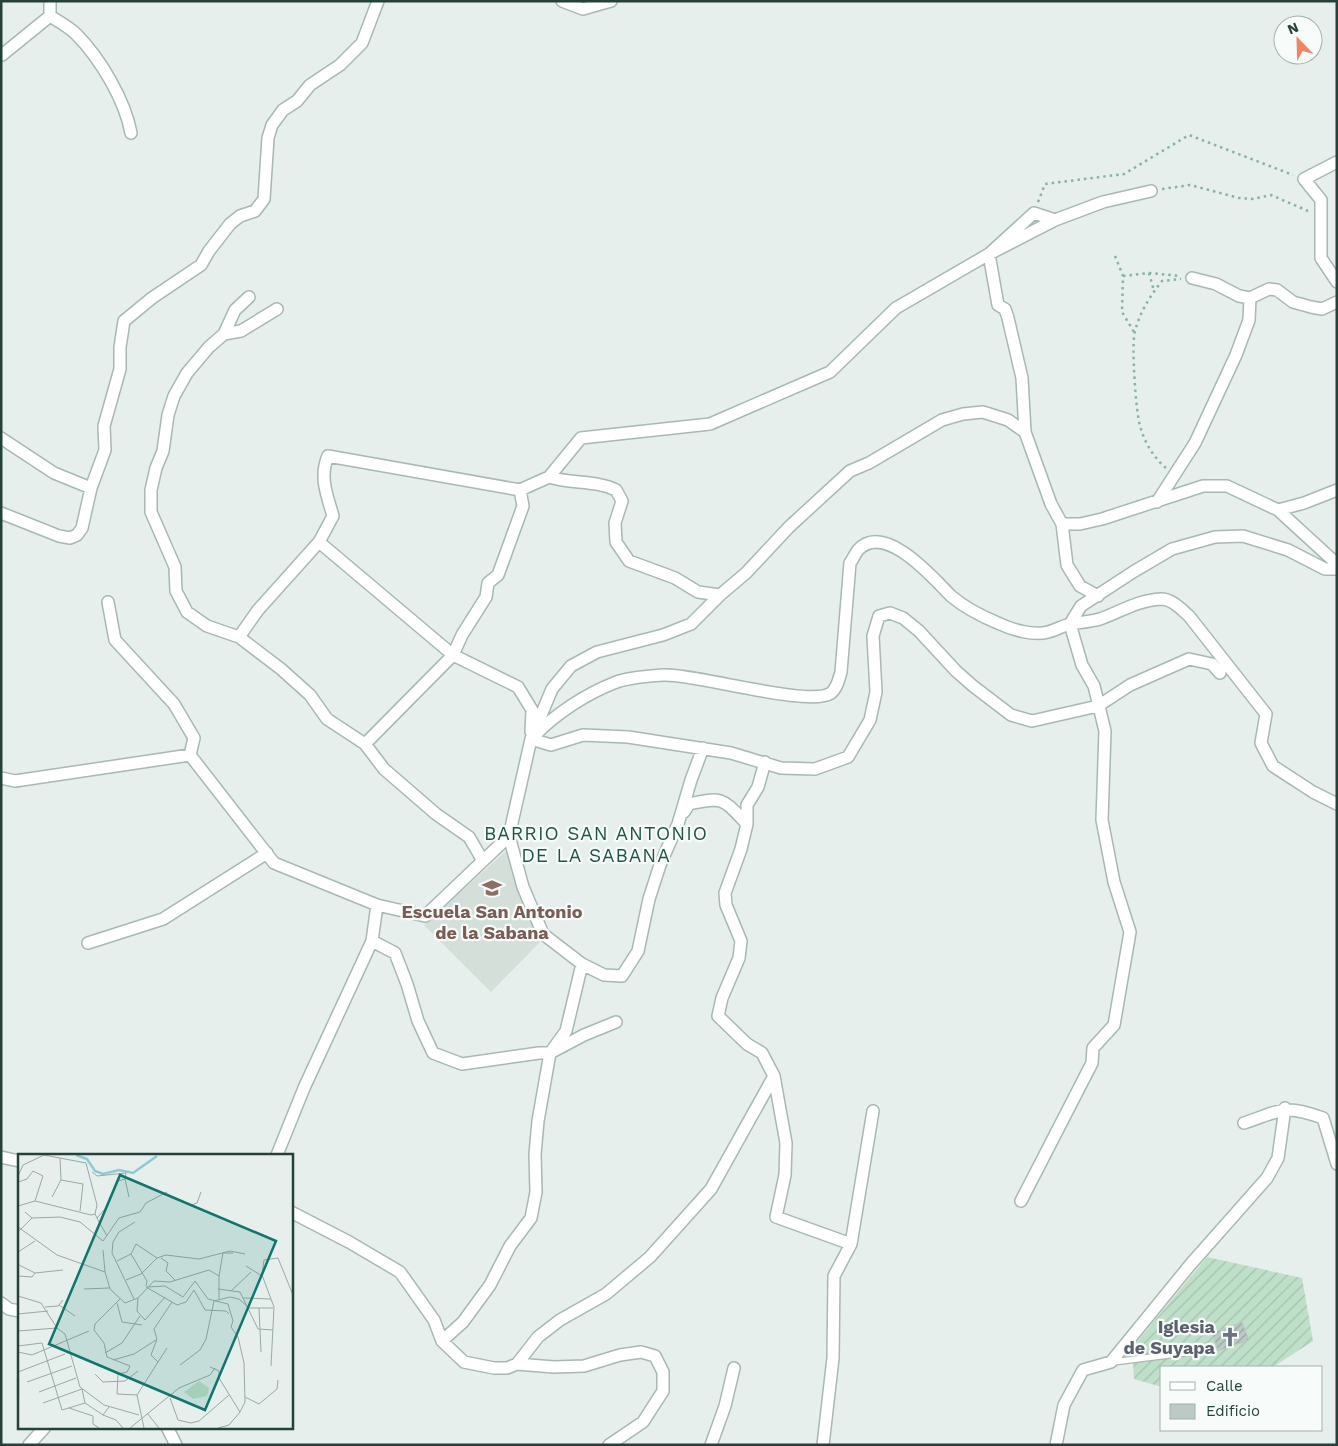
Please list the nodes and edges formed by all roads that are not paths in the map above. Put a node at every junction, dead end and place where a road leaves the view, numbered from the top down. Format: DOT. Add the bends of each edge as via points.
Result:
graph roads {
  1 [pos="50,1"];
  2 [pos="378,1"];
  3 [pos="562,1"];
  4 [pos="611,1"];
  5 [pos="50,16"];
  6 [pos="2,54"];
  7 [pos="131,132"];
  8 [pos="1337,162"];
  9 [pos="1151,191"];
  10 [pos="1055,220"];
  11 [pos="989,254"];
  12 [pos="1192,278"];
  13 [pos="1337,282"];
  14 [pos="249,297"];
  15 [pos="1250,298"];
  16 [pos="1337,302"];
  17 [pos="278,309"];
  18 [pos="224,334"];
  19 [pos="1025,432"];
  20 [pos="1,438"];
  21 [pos="549,477"];
  22 [pos="91,488"];
  23 [pos="520,490"];
  24 [pos="1337,490"];
  25 [pos="1158,502"];
  26 [pos="1278,510"];
  27 [pos="1,513"];
  28 [pos="1062,524"];
  29 [pos="319,542"];
  30 [pos="1337,564"];
  31 [pos="1337,569"];
  32 [pos="720,595"];
  33 [pos="1098,596"];
  34 [pos="108,602"];
  35 [pos="1070,624"];
  36 [pos="239,637"];
  37 [pos="453,655"];
  38 [pos="1220,673"];
  39 [pos="1098,706"];
  40 [pos="531,739"];
  41 [pos="365,744"];
  42 [pos="703,748"];
  43 [pos="190,755"];
  44 [pos="764,762"];
  45 [pos="1,778"];
  46 [pos="1337,804"];
  47 [pos="678,824"];
  48 [pos="746,824"];
  49 [pos="508,836"];
  50 [pos="267,853"];
  51 [pos="483,861"];
  52 [pos="377,905"];
  53 [pos="372,941"];
  54 [pos="88,943"];
  55 [pos="582,964"];
  56 [pos="616,1022"];
  57 [pos="550,1054"];
  58 [pos="774,1076"];
  59 [pos="1285,1108"];
  60 [pos="873,1111"];
  61 [pos="1244,1123"];
  62 [pos="277,1154"];
  63 [pos="1,1157"];
  64 [pos="18,1161"];
  65 [pos="1337,1164"];
  66 [pos="1021,1201"];
  67 [pos="292,1213"];
  68 [pos="851,1244"];
  69 [pos="442,1341"];
  70 [pos="1192,1352"];
  71 [pos="1111,1362"];
  72 [pos="517,1364"];
  73 [pos="734,1368"];
  74 [pos="44,1428"];
  75 [pos="168,1428"];
  76 [pos="29,1445"];
  77 [pos="176,1445"];
  78 [pos="609,1445"];
  79 [pos="711,1445"];
  80 [pos="823,1445"];
  81 [pos="1056,1445"];
  1 -- 5 [label="street"];
  2 -- 22 [label="street" via="362,43 340,65 310,85 272,125 268,138 264,199 255,211 230,224 198,268 124,321 120,369 104,426 105,450"];
  3 -- 4 [label="street" via="583,9"];
  5 -- 6 [label="street"];
  5 -- 7 [label="street" via="76,33 109,78 127,113"];
  8 -- 13 [label="street" via="1304,179 1321,200 1321,258"];
  9 -- 10 [label="street" via="1103,202"];
  10 -- 11 [label="street"];
  10 -- 11 [label="street" via="1034,213"];
  11 -- 19 [label="street" via="998,305 1005,309 1008,318 1022,378"];
  11 -- 21 [label="street" via="896,308 830,372 710,424 581,438"];
  12 -- 15 [label="street"];
  14 -- 18 [label="street" via="235,310"];
  15 -- 16 [label="street" via="1269,289 1277,290 1292,302 1311,307 1322,309"];
  15 -- 25 [label="street" via="1248,320 1236,355 1195,443"];
  17 -- 18 [label="street" via="241,332"];
  18 -- 36 [label="street" via="188,373 174,396 165,428 163,451 152,482 151,512 175,567 176,591 187,612 207,626"];
  19 -- 28 [label="street" via="1051,504"];
  19 -- 32 [label="street" via="1008,420 984,412 942,420 850,472"];
  20 -- 22 [label="street" via="54,473"];
  21 -- 23 [label="street"];
  21 -- 32 [label="street" via="564,482 606,485 616,490 622,501 614,523 616,542 630,561 675,578 698,592"];
  22 -- 27 [label="street" via="82,528 70,538"];
  23 -- 29 [label="street" via="328,456 323,481 333,516"];
  23 -- 37 [label="street" via="523,506 498,575 488,583 486,597"];
  24 -- 26 [label="street"];
  25 -- 26 [label="street" via="1203,486 1228,486"];
  25 -- 28 [label="street" via="1080,524"];
  26 -- 30 [label="street"];
  28 -- 33 [label="street" via="1067,565 1080,586"];
  29 -- 36 [label="street" via="258,610"];
  29 -- 37 [label="street"];
  31 -- 33 [label="street" via="1325,569 1288,550 1243,536 1215,537 1172,549"];
  32 -- 40 [label="street" via="691,624 663,635 596,652 571,666 552,689"];
  33 -- 35 [label="street" via="1081,606"];
  34 -- 43 [label="street" via="115,640 174,704 194,738"];
  35 -- 39 [label="street" via="1082,665 1094,686"];
  35 -- 40 [label="street" via="1046,633 1001,625 952,596 929,571 905,553 886,544 869,544 859,550 850,563 841,672 830,694 815,697 779,693 665,674 616,682 549,721"];
  35 -- 46 [label="street" via="1098,620 1132,605 1162,599 1176,604 1266,714 1262,743 1273,766"];
  36 -- 41 [label="street" via="310,695 327,719"];
  37 -- 40 [label="street" via="518,688 532,710"];
  37 -- 41 [label="street"];
  38 -- 39 [label="street" via="1212,664 1189,659 1130,684"];
  39 -- 44 [label="street" via="1032,721 1011,715 956,671 919,631 903,618 890,613 879,616 873,636 876,692 870,720 848,758 815,769 782,768"];
  39 -- 66 [label="street" via="1105,731 1102,820 1114,882 1130,932 1114,1025 1093,1048 1092,1063"];
  40 -- 42 [label="street" via="551,745 583,735 628,737"];
  40 -- 49 [label="street"];
  41 -- 51 [label="street" via="384,769 436,814 469,837"];
  42 -- 44 [label="street"];
  42 -- 47 [label="street"];
  43 -- 45 [label="street" via="15,780"];
  43 -- 50 [label="street"];
  44 -- 48 [label="street" via="758,787 747,805"];
  47 -- 48 [label="street" via="689,804 712,798 726,802"];
  47 -- 55 [label="street" via="649,899 638,950 622,976 604,975"];
  48 -- 58 [label="street" via="725,893 726,905 741,941 740,958 722,998 718,1016 747,1044 762,1053"];
  49 -- 51 [label="street"];
  49 -- 55 [label="street" via="522,887 543,934"];
  50 -- 52 [label="street" via="274,862"];
  50 -- 54 [label="street" via="163,919"];
  51 -- 52 [label="street" via="425,916"];
  52 -- 53 [label="street"];
  53 -- 57 [label="street" via="394,953 433,1053 462,1064"];
  53 -- 62 [label="street"];
  55 -- 57 [label="street" via="566,1031"];
  56 -- 57 [label="street"];
  57 -- 69 [label="street" via="538,1121 536,1192 531,1218 510,1246 490,1286 463,1322"];
  58 -- 68 [label="street" via="786,1144 785,1174 776,1217"];
  58 -- 72 [label="street" via="711,1189 650,1257 606,1294 560,1320 538,1337"];
  59 -- 61 [label="street"];
  59 -- 65 [label="street" via="1323,1118"];
  59 -- 71 [label="street" via="1278,1158 1267,1178"];
  60 -- 68 [label="street"];
  63 -- 64 [label="street"];
  67 -- 69 [label="street" via="400,1272 434,1320"];
  68 -- 80 [label="street" via="834,1276 833,1358"];
  69 -- 72 [label="street" via="464,1362 494,1368"];
  70 -- 71 [label="lane"];
  71 -- 81 [label="street" via="1083,1370 1064,1405"];
  72 -- 78 [label="street" via="584,1366 641,1352 655,1356 663,1372 662,1391 643,1422"];
  73 -- 79 [label="street"];
  74 -- 76 [label="street"];
  75 -- 77 [label="street"];
}
